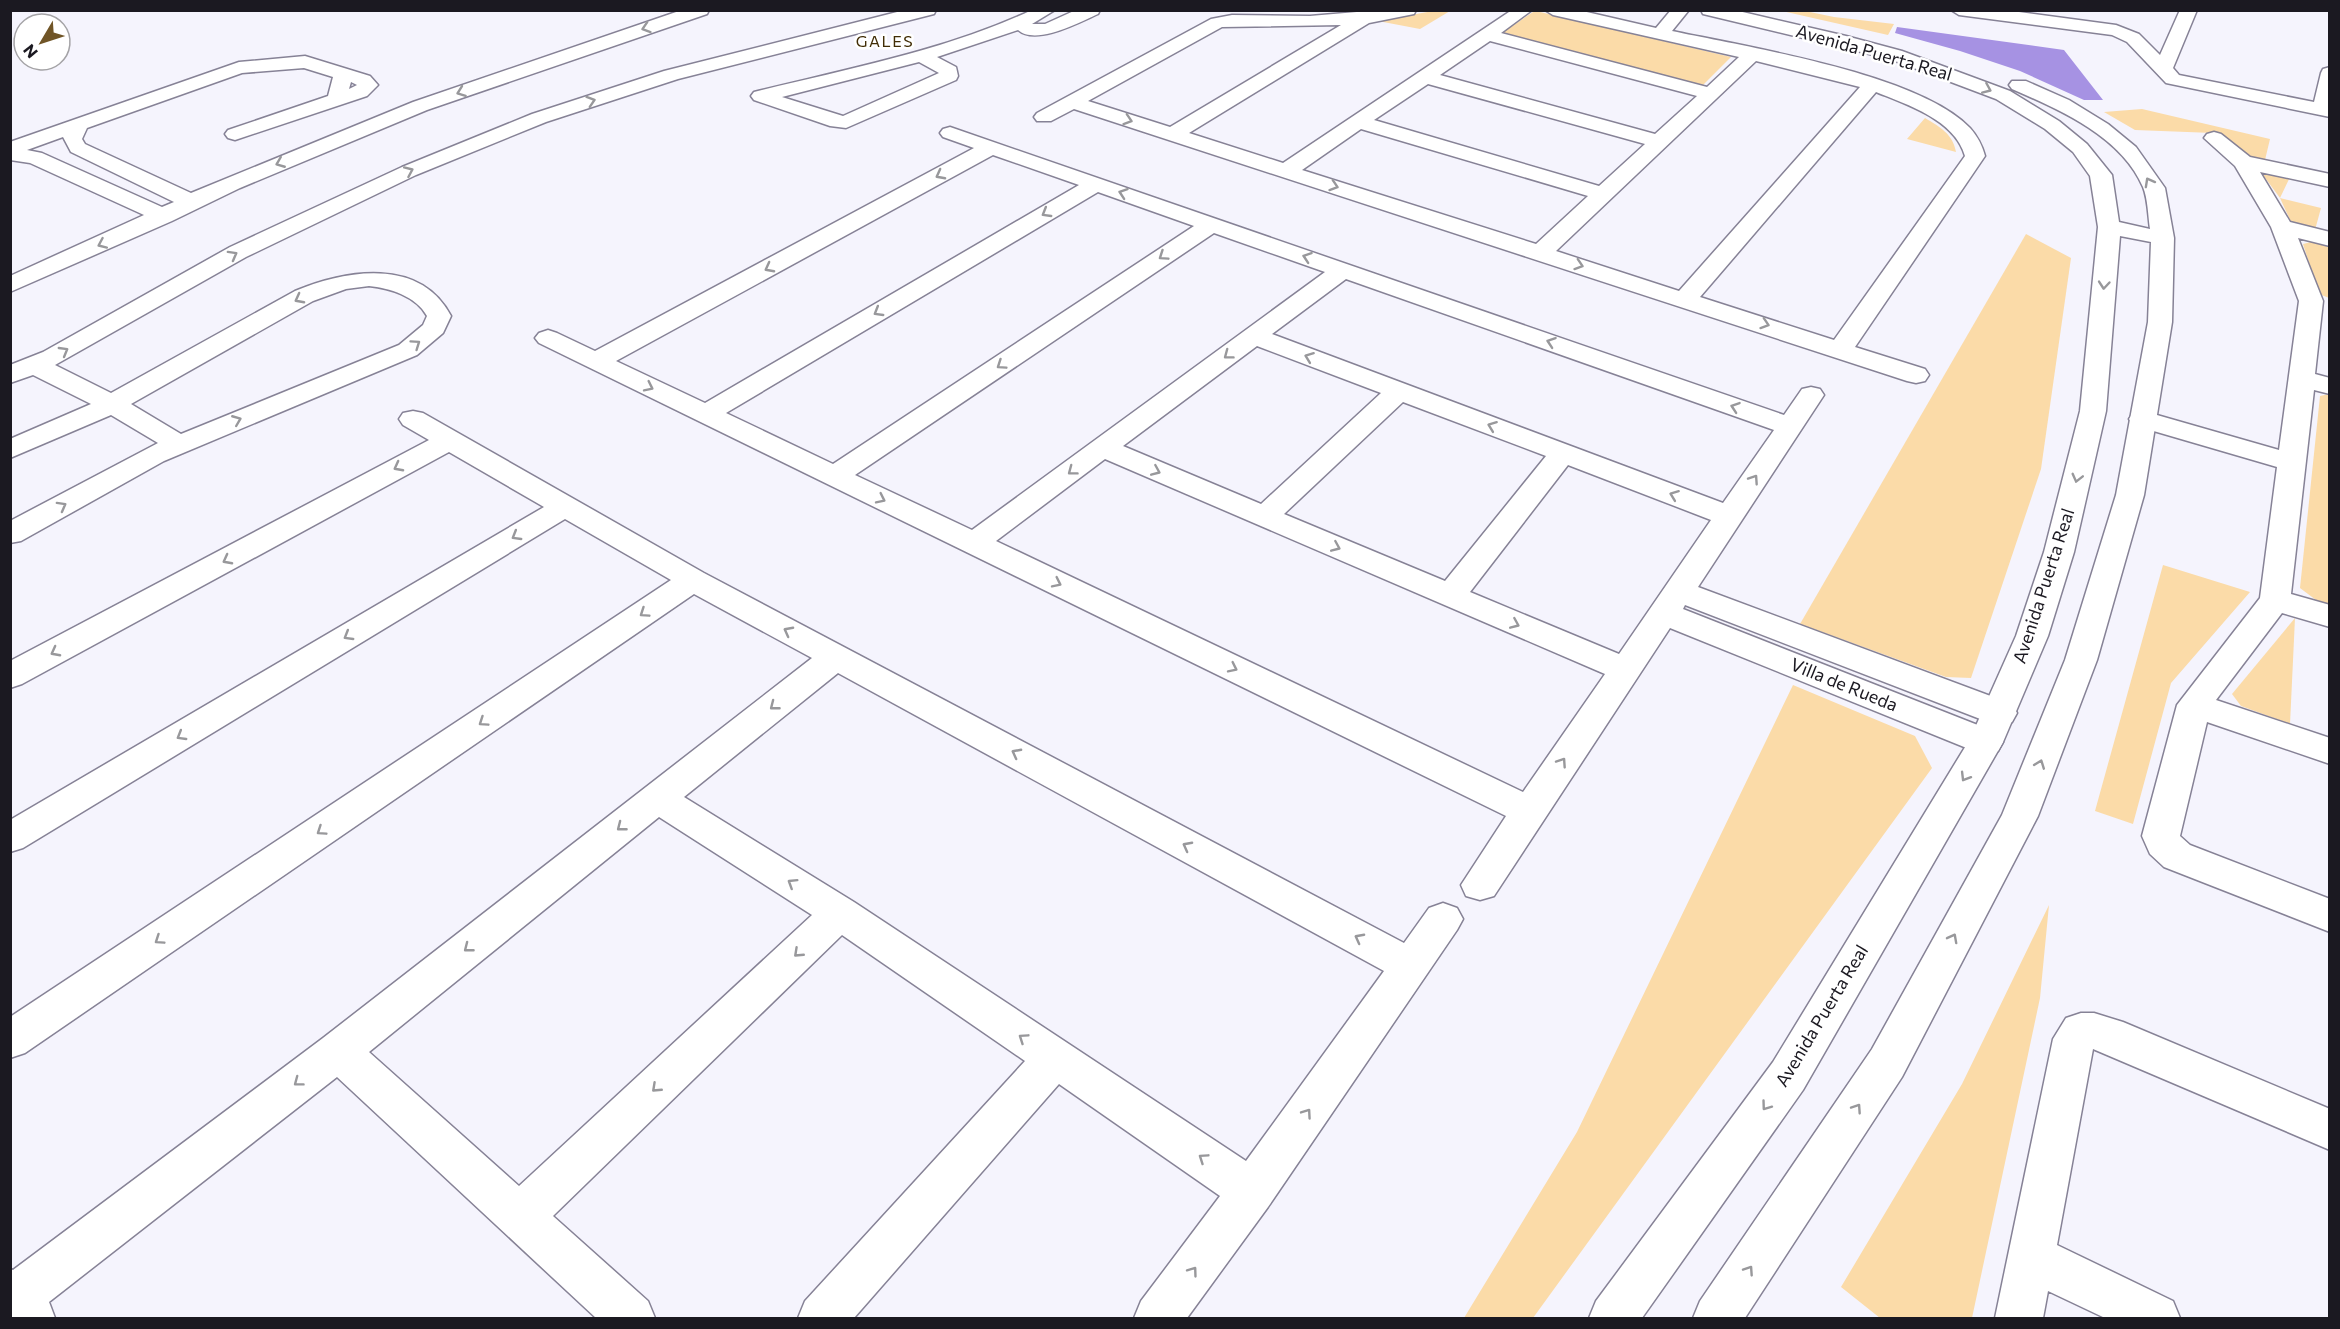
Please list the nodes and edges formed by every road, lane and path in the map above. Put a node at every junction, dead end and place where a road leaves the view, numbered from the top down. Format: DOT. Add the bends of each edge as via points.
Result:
graph roads {
  1 [pos="701,10"];
  2 [pos="1047,10"];
  3 [pos="1092,10"];
  4 [pos="1408,10"];
  5 [pos="1524,10"];
  6 [pos="1553,10"];
  7 [pos="1667,10"];
  8 [pos="1682,10"];
  9 [pos="1709,10"];
  10 [pos="1755,10"];
  11 [pos="1959,10"];
  12 [pos="2189,10"];
  13 [pos="2010,13"];
  14 [pos="1365,18"];
  15 [pos="926,22"];
  16 [pos="1008,28"];
  17 [pos="1654,33"];
  18 [pos="1487,35"];
  19 [pos="958,37"];
  20 [pos="1753,54"];
  21 [pos="921,56"];
  22 [pos="2163,70"];
  23 [pos="343,74"];
  24 [pos="2330,74"];
  25 [pos="1425,77"];
  26 [pos="1873,84"];
  27 [pos="1711,94"];
  28 [pos="337,99"];
  29 [pos="1072,102"];
  30 [pos="2326,110"];
  31 [pos="1044,117"];
  32 [pos="1359,122"];
  33 [pos="79,125"];
  34 [pos="950,133"];
  35 [pos="235,134"];
  36 [pos="1173,135"];
  37 [pos="2214,138"];
  38 [pos="1660,141"];
  39 [pos="992,147"];
  40 [pos="10,148"];
  41 [pos="10,154"];
  42 [pos="2243,162"];
  43 [pos="127,171"];
  44 [pos="1286,171"];
  45 [pos="2330,181"];
  46 [pos="97,183"];
  47 [pos="1096,184"];
  48 [pos="1603,194"];
  49 [pos="192,202"];
  50 [pos="164,216"];
  51 [pos="1212,224"];
  52 [pos="2109,227"];
  53 [pos="2282,227"];
  54 [pos="2163,238"];
  55 [pos="2330,239"];
  56 [pos="1541,252"];
  57 [pos="1343,270"];
  58 [pos="10,285"];
  59 [pos="1685,299"];
  60 [pos="2320,304"];
  61 [pos="1254,336"];
  62 [pos="548,338"];
  63 [pos="1841,349"];
  64 [pos="596,362"];
  65 [pos="22,370"];
  66 [pos="1916,375"];
  67 [pos="2300,378"];
  68 [pos="10,380"];
  69 [pos="2330,386"];
  70 [pos="1399,391"];
  71 [pos="1811,395"];
  72 [pos="100,410"];
  73 [pos="706,414"];
  74 [pos="2144,414"];
  75 [pos="413,419"];
  76 [pos="1790,426"];
  77 [pos="450,440"];
  78 [pos="179,444"];
  79 [pos="1103,448"];
  80 [pos="10,450"];
  81 [pos="1563,453"];
  82 [pos="154,455"];
  83 [pos="2292,455"];
  84 [pos="834,476"];
  85 [pos="566,506"];
  86 [pos="1264,516"];
  87 [pos="1729,516"];
  88 [pos="10,534"];
  89 [pos="974,543"];
  90 [pos="693,580"];
  91 [pos="1450,596"];
  92 [pos="2275,600"];
  93 [pos="1671,602"];
  94 [pos="2330,616"];
  95 [pos="836,657"];
  96 [pos="1625,670"];
  97 [pos="10,676"];
  98 [pos="2194,705"];
  99 [pos="1993,727"];
  100 [pos="2330,751"];
  101 [pos="658,798"];
  102 [pos="1529,811"];
  103 [pos="10,838"];
  104 [pos="1479,885"];
  105 [pos="840,913"];
  106 [pos="2330,916"];
  107 [pos="1443,919"];
  108 [pos="1411,966"];
  109 [pos="10,1040"];
  110 [pos="338,1051"];
  111 [pos="1054,1059"];
  112 [pos="2330,1130"];
  113 [pos="1252,1191"];
  114 [pos="520,1216"];
  115 [pos="2032,1258"];
  116 [pos="19,1303"];
  117 [pos="631,1318"];
  118 [pos="822,1318"];
  119 [pos="1158,1318"];
  120 [pos="1613,1318"];
  121 [pos="1717,1318"];
  122 [pos="2019,1318"];
  123 [pos="2156,1318"];
  1 -- 49 [label="street, one-way" via="420,106"];
  2 -- 16 [label="street"];
  3 -- 16 [label="street" via="1048,29"];
  4 -- 14 [label="street"];
  5 -- 18 [label="street"];
  6 -- 17 [label="street"];
  7 -- 17 [label="street"];
  8 -- 17 [label="street"];
  9 -- 52 [label="street, Avenida Puerta Real, one-way" via="1896,55 2003,95 2052,125 2080,148 2101,175"];
  54 -- 10 [label="street, Avenida Puerta Real, one-way" via="2154,188 2142,169 2129,152 2082,116 2031,90 1966,65"];
  11 -- 13 [label="street"];
  12 -- 22 [label="street"];
  13 -- 22 [label="street" via="2122,32 2133,38"];
  14 -- 29 [label="street" via="1217,23"];
  14 -- 36 [label="street"];
  15 -- 19 [label="street"];
  65 -- 15 [label="street, one-way" via="238,252 409,171 529,122 671,75"];
  16 -- 19 [label="street" via="978,37"];
  17 -- 20 [label="street"];
  18 -- 25 [label="street"];
  18 -- 27 [label="street"];
  19 -- 21 [label="street"];
  20 -- 26 [label="street"];
  20 -- 27 [label="street"];
  21 -- 21 [label="street" via="764,94 761,96 846,122 950,76 949,71"];
  22 -- 30 [label="street" via="2178,80"];
  23 -- 28 [label="street"];
  23 -- 28 [label="street" via="369,85"];
  23 -- 33 [label="street" via="305,62 239,68"];
  24 -- 30 [label="street"];
  25 -- 32 [label="street"];
  25 -- 38 [label="street"];
  26 -- 59 [label="street"];
  26 -- 63 [label="street" via="1907,98 1957,127 1975,147 1975,156"];
  27 -- 38 [label="street"];
  28 -- 35 [label="street"];
  29 -- 31 [label="street"];
  29 -- 36 [label="street, one-way"];
  32 -- 44 [label="street"];
  32 -- 48 [label="street"];
  33 -- 40 [label="street"];
  33 -- 43 [label="street" via="73,143"];
  34 -- 39 [label="street"];
  36 -- 44 [label="street"];
  37 -- 42 [label="street"];
  38 -- 48 [label="street"];
  39 -- 47 [label="street"];
  39 -- 64 [label="street, one-way"];
  41 -- 46 [label="street" via="35,157"];
  42 -- 45 [label="street"];
  42 -- 53 [label="street"];
  43 -- 46 [label="street"];
  43 -- 49 [label="street"];
  44 -- 56 [label="street, one-way"];
  46 -- 50 [label="street"];
  51 -- 47 [label="street, one-way"];
  47 -- 73 [label="street, one-way"];
  48 -- 56 [label="street"];
  49 -- 50 [label="street"];
  50 -- 58 [label="street, one-way"];
  57 -- 51 [label="street, one-way"];
  51 -- 84 [label="street, one-way"];
  52 -- 54 [label="street"];
  52 -- 99 [label="street, Avenida Puerta Real, one-way" via="2093,411 2059,552 2032,636"];
  53 -- 55 [label="street"];
  53 -- 60 [label="street"];
  54 -- 74 [label="street, Avenida Puerta Real" via="2160,322"];
  56 -- 59 [label="street, one-way"];
  57 -- 61 [label="street"];
  76 -- 57 [label="street, one-way"];
  59 -- 63 [label="street, one-way"];
  60 -- 67 [label="street"];
  70 -- 61 [label="street, one-way"];
  61 -- 79 [label="street, one-way"];
  62 -- 64 [label="street"];
  63 -- 66 [label="street"];
  64 -- 73 [label="street, one-way"];
  65 -- 72 [label="street"];
  67 -- 69 [label="street"];
  67 -- 83 [label="street"];
  68 -- 72 [label="street"];
  81 -- 70 [label="street, one-way"];
  70 -- 86 [label="street"];
  71 -- 76 [label="street"];
  72 -- 78 [label="street"];
  78 -- 72 [label="street, one-way" via="408,350 434,328 439,316 434,303 391,280 350,279 329,285"];
  72 -- 80 [label="street"];
  72 -- 82 [label="street"];
  73 -- 84 [label="street"];
  74 -- 83 [label="street"];
  121 -- 74 [label="street, Avenida Puerta Real, one-way" via="1887,1063 2020,816 2081,660 2130,495"];
  75 -- 77 [label="street"];
  87 -- 76 [label="street, one-way"];
  77 -- 85 [label="street"];
  77 -- 97 [label="street, one-way"];
  78 -- 82 [label="street"];
  79 -- 86 [label="street, one-way"];
  79 -- 89 [label="street, one-way"];
  87 -- 81 [label="street, one-way"];
  81 -- 91 [label="street"];
  88 -- 82 [label="street, one-way"];
  83 -- 92 [label="street"];
  84 -- 89 [label="street, one-way"];
  85 -- 90 [label="street"];
  85 -- 103 [label="street, one-way"];
  86 -- 91 [label="street, one-way"];
  87 -- 93 [label="street"];
  89 -- 102 [label="street, one-way"];
  95 -- 90 [label="street, one-way"];
  90 -- 109 [label="street, one-way"];
  91 -- 96 [label="street, one-way"];
  92 -- 94 [label="street"];
  92 -- 98 [label="street"];
  93 -- 96 [label="street"];
  93 -- 99 [label="street, Villa de Rueda"];
  95 -- 101 [label="street, one-way"];
  108 -- 95 [label="street, one-way"];
  102 -- 96 [label="street, one-way"];
  98 -- 100 [label="street"];
  98 -- 106 [label="street" via="2161,836 2163,844 2187,861"];
  99 -- 120 [label="street, Avenida Puerta Real, one-way" via="1788,1076"];
  105 -- 101 [label="street, one-way"];
  101 -- 110 [label="street, one-way"];
  102 -- 104 [label="street"];
  111 -- 105 [label="street, one-way"];
  105 -- 114 [label="street, one-way"];
  107 -- 108 [label="street"];
  113 -- 108 [label="street, one-way"];
  110 -- 114 [label="street"];
  110 -- 116 [label="street, one-way"];
  113 -- 111 [label="street, one-way"];
  111 -- 118 [label="street"];
  112 -- 115 [label="street" via="2108,1035 2081,1031 2072,1048"];
  119 -- 113 [label="street, one-way"];
  114 -- 117 [label="street"];
  115 -- 122 [label="street"];
  115 -- 123 [label="street"];
}
